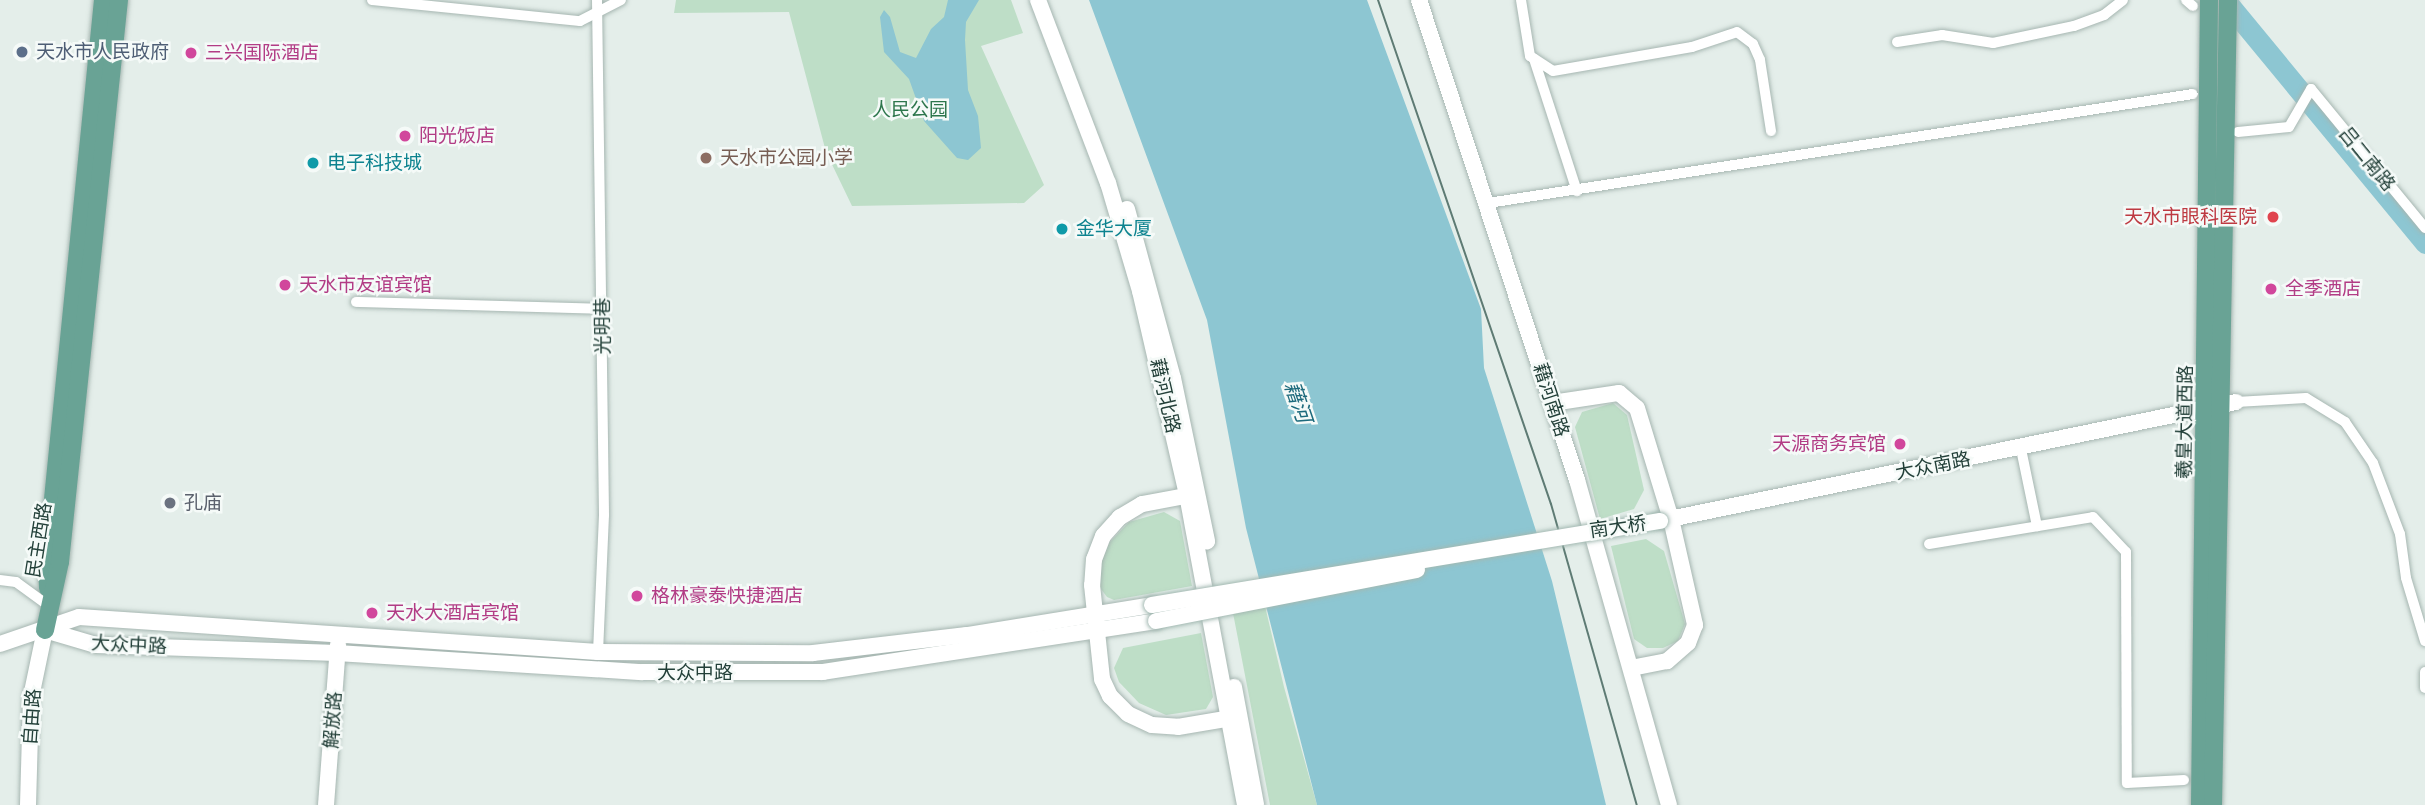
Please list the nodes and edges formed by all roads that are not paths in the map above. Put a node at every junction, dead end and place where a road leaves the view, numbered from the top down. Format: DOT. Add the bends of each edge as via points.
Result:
graph roads {
  1 [pos="103,0"];
  2 [pos="119,0"];
  3 [pos="372,0"];
  4 [pos="621,0"];
  5 [pos="1038,0"];
  6 [pos="1049,0"];
  7 [pos="1419,0"];
  8 [pos="1521,0"];
  9 [pos="2123,0"];
  10 [pos="2228,0"];
  11 [pos="2196,2"];
  12 [pos="598,5"];
  13 [pos="1897,42"];
  14 [pos="1534,59"];
  15 [pos="2193,94"];
  16 [pos="1771,131"];
  17 [pos="2238,132"];
  18 [pos="1577,191"];
  19 [pos="1488,203"];
  20 [pos="2425,228"];
  21 [pos="356,302"];
  22 [pos="603,309"];
  23 [pos="1552,403"];
  24 [pos="2221,407"];
  25 [pos="2021,449"];
  26 [pos="1193,494"];
  27 [pos="1666,520"];
  28 [pos="2037,526"];
  29 [pos="1929,544"];
  30 [pos="0,580"];
  31 [pos="1152,605"];
  32 [pos="48,606"];
  33 [pos="1095,614"];
  34 [pos="1156,621"];
  35 [pos="45,630"];
  36 [pos="1097,633"];
  37 [pos="338,634"];
  38 [pos="2425,641"];
  39 [pos="0,644"];
  40 [pos="598,652"];
  41 [pos="337,653"];
  42 [pos="1631,668"];
  43 [pos="2425,671"];
  44 [pos="2425,688"];
  45 [pos="1234,717"];
  46 [pos="2184,780"];
  47 [pos="28,805"];
  48 [pos="326,805"];
  49 [pos="1245,805"];
  50 [pos="1256,805"];
  51 [pos="1669,805"];
  52 [pos="2200,805"];
  53 [pos="2213,805"];
  1 -- 32 [label="main road, 民主西路" via="47,559"];
  2 -- 32 [label="main road, 民主西路" via="60,562"];
  3 -- 12 [label="street" via="580,21"];
  4 -- 12 [label="street"];
  5 -- 26 [label="main road, 藉河北路" via="1108,183"];
  6 -- 26 [label="main road, 藉河北路" via="1122,191 1150,288"];
  7 -- 19 [label="main road, 藉河南路"];
  8 -- 14 [label="street"];
  9 -- 13 [label="street" via="2104,15 2074,26 1993,43 1942,35"];
  10 -- 24 [label="main road, 羲皇大道西路"];
  11 -- 24 [label="main road, 羲皇大道西路" via="2209,39"];
  12 -- 22 [label="street, 光明巷"];
  14 -- 16 [label="street" via="1553,71 1692,47 1737,32 1753,44 1760,60"];
  14 -- 18 [label="street"];
  15 -- 18 [label="street"];
  17 -- 20 [label="street, 吕二南路" via="2289,127 2309,92"];
  18 -- 19 [label="street"];
  19 -- 23 [label="main road, 藉河南路"];
  21 -- 22 [label="street"];
  22 -- 40 [label="street, 光明巷" via="604,515"];
  23 -- 27 [label="main road" via="1619,393 1637,408"];
  23 -- 42 [label="main road, 藉河南路"];
  24 -- 25 [label="main road, 大众南路"];
  24 -- 38 [label="street" via="2306,398 2345,422 2374,463 2400,534 2406,578"];
  24 -- 52 [label="main road, 羲皇大道西路"];
  24 -- 53 [label="main road, 羲皇大道西路"];
  25 -- 27 [label="main road, 大众南路"];
  25 -- 28 [label="street"];
  26 -- 33 [label="main road" via="1142,504 1120,517 1103,536 1094,559"];
  26 -- 45 [label="main road, 藉河北路"];
  27 -- 31 [label="main road, 南大桥, bridge"];
  27 -- 34 [label="main road, 南大桥, bridge"];
  27 -- 42 [label="main road" via="1695,625 1688,643 1667,661"];
  28 -- 29 [label="street"];
  28 -- 46 [label="street" via="2093,517 2126,552 2130,589 2127,783"];
  30 -- 32 [label="street" via="16,582"];
  31 -- 33 [label="main road, 大众中路"];
  32 -- 35 [label="main road"];
  33 -- 36 [label="main road"];
  33 -- 40 [label="main road, 大众中路" via="813,653"];
  34 -- 36 [label="main road, 大众中路"];
  35 -- 37 [label="main road, 大众中路" via="79,617"];
  35 -- 39 [label="main road"];
  35 -- 41 [label="main road, 大众中路" via="96,645"];
  35 -- 47 [label="main road, 自由路" via="31,697"];
  36 -- 41 [label="main road, 大众中路" via="823,672 642,672"];
  36 -- 45 [label="main road" via="1102,679 1110,696 1129,714 1152,725 1178,727"];
  37 -- 40 [label="main road, 大众中路"];
  37 -- 41 [label="main road, 解放路"];
  41 -- 48 [label="main road, 解放路"];
  42 -- 51 [label="main road, 藉河南路"];
  43 -- 44 [label="street"];
  45 -- 49 [label="main road, 藉河北路"];
  45 -- 50 [label="main road, 藉河北路"];
}
